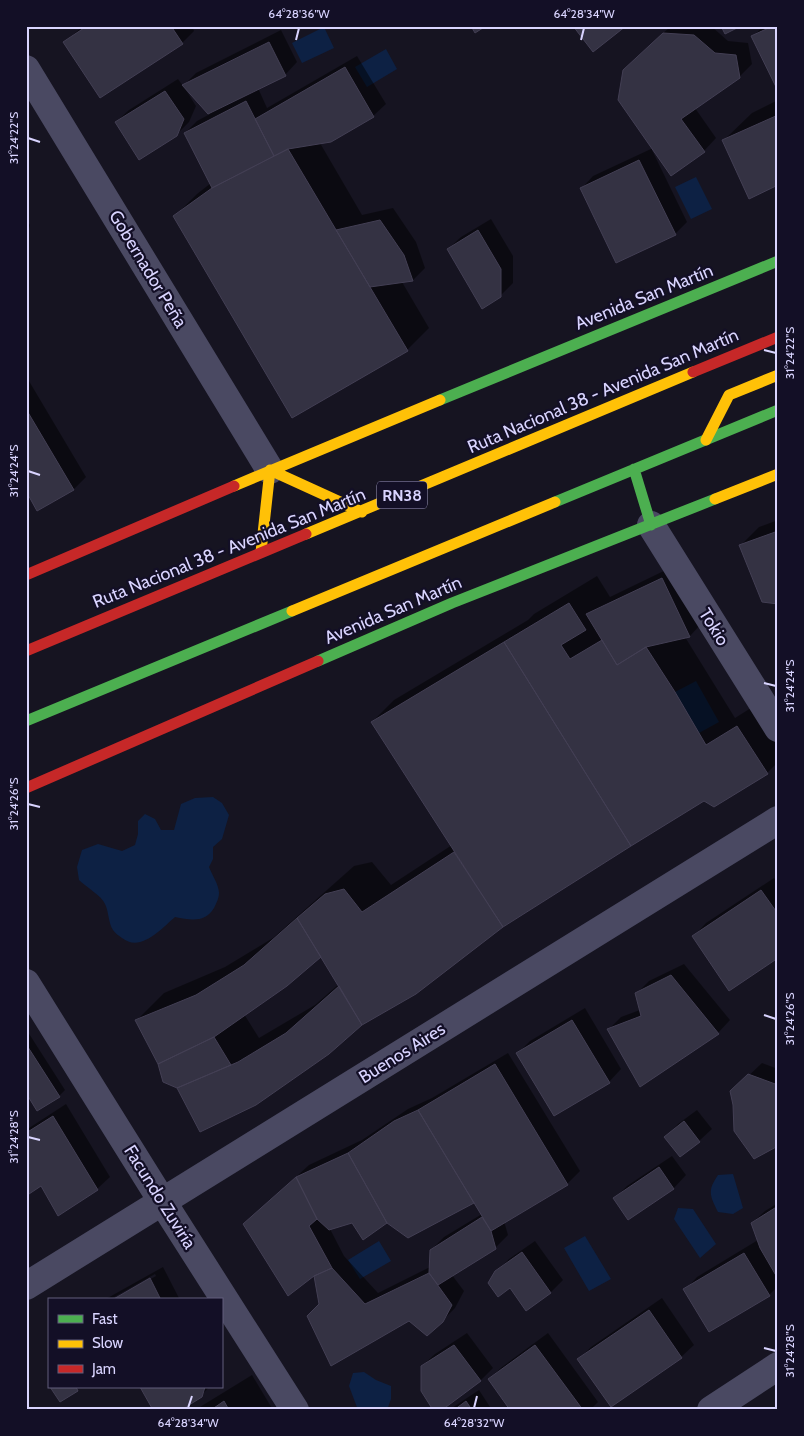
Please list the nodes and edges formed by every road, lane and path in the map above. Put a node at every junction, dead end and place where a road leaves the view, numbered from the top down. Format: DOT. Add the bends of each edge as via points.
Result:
graph roads {
  1 [pos="26,69"];
  2 [pos="778,261"];
  3 [pos="778,337"];
  4 [pos="778,375"];
  5 [pos="778,410"];
  6 [pos="706,440"];
  7 [pos="634,469"];
  8 [pos="270,470"];
  9 [pos="778,474"];
  10 [pos="362,512"];
  11 [pos="651,525"];
  12 [pos="261,552"];
  13 [pos="26,575"];
  14 [pos="26,651"];
  15 [pos="26,721"];
  16 [pos="778,728"];
  17 [pos="26,788"];
  18 [pos="778,820"];
  19 [pos="26,983"];
  20 [pos="162,1201"];
  21 [pos="26,1286"];
  22 [pos="778,1366"];
  23 [pos="296,1410"];
  24 [pos="711,1410"];
  1 -- 8 [label="street, Gobernador Peña"];
  2 -- 8 [label="main road, Avenida San Martín"];
  3 -- 10 [label="main road, Ruta Nacional 38 - Avenida San Martín / RN38"];
  4 -- 6 [label="main road" via="729,395"];
  5 -- 6 [label="main road"];
  6 -- 7 [label="main road"];
  7 -- 11 [label="main road"];
  7 -- 15 [label="main road"];
  8 -- 10 [label="main road"];
  8 -- 12 [label="main road"];
  8 -- 13 [label="main road, Avenida San Martín"];
  9 -- 11 [label="main road, Avenida San Martín"];
  10 -- 12 [label="main road, Ruta Nacional 38 - Avenida San Martín / RN38"];
  11 -- 16 [label="street, Tokio"];
  11 -- 17 [label="main road, Avenida San Martín" via="452,603"];
  12 -- 14 [label="main road, Ruta Nacional 38 - Avenida San Martín / RN38"];
  18 -- 20 [label="street, Buenos Aires"];
  19 -- 20 [label="street, Facundo Zuviría"];
  20 -- 21 [label="street, Buenos Aires"];
  20 -- 23 [label="street, Facundo Zuviría"];
  22 -- 24 [label="street"];
}
